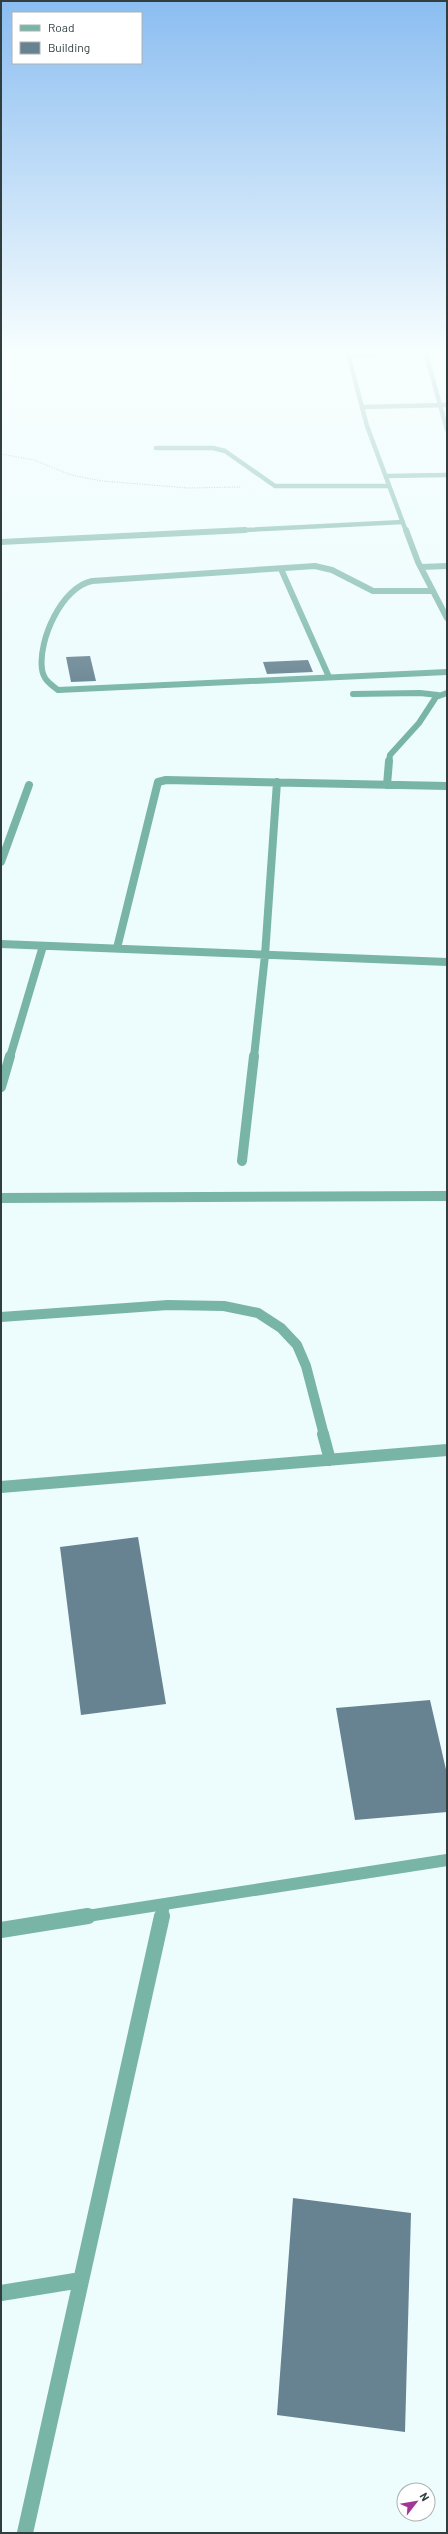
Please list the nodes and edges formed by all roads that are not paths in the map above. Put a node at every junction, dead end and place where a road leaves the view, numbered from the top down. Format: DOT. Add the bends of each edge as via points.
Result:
graph roads {
  1 [pos="250,468"];
  2 [pos="383,468"];
  3 [pos="447,475"];
  4 [pos="386,476"];
  5 [pos="389,486"];
  6 [pos="403,522"];
  7 [pos="1,542"];
  8 [pos="447,566"];
  9 [pos="421,567"];
  10 [pos="281,568"];
  11 [pos="433,591"];
  12 [pos="437,599"];
  13 [pos="447,599"];
  14 [pos="447,618"];
  15 [pos="447,672"];
  16 [pos="329,677"];
  17 [pos="447,693"];
  18 [pos="353,694"];
  19 [pos="438,695"];
  20 [pos="277,782"];
  21 [pos="30,785"];
  22 [pos="387,785"];
  23 [pos="447,786"];
  24 [pos="1,862"];
  25 [pos="1,944"];
  26 [pos="43,946"];
  27 [pos="117,948"];
  28 [pos="265,954"];
  29 [pos="447,962"];
  30 [pos="1,1087"];
  31 [pos="242,1161"];
  32 [pos="447,1196"];
  33 [pos="1,1198"];
  34 [pos="1,1317"];
  35 [pos="447,1450"];
  36 [pos="330,1460"];
  37 [pos="1,1487"];
  38 [pos="447,1860"];
  39 [pos="164,1906"];
  40 [pos="1,1930"];
  41 [pos="81,2280"];
  42 [pos="1,2293"];
  43 [pos="25,2533"];
  1 -- 5 [label="street" via="275,486"];
  2 -- 4 [label="street"];
  3 -- 4 [label="street"];
  4 -- 5 [label="street"];
  5 -- 6 [label="street"];
  6 -- 7 [label="street"];
  6 -- 9 [label="street"];
  8 -- 9 [label="street"];
  9 -- 11 [label="street"];
  10 -- 11 [label="street" via="326,568 373,592"];
  10 -- 16 [label="street"];
  10 -- 16 [label="street" via="92,581 79,585 47,632 41,648 44,675 50,686 58,690"];
  11 -- 12 [label="street"];
  12 -- 13 [label="street"];
  12 -- 14 [label="street"];
  15 -- 16 [label="street"];
  17 -- 19 [label="street"];
  18 -- 19 [label="street"];
  19 -- 22 [label="street" via="412,731 390,755"];
  20 -- 22 [label="street"];
  20 -- 27 [label="street" via="158,782"];
  20 -- 28 [label="street"];
  21 -- 24 [label="street"];
  22 -- 23 [label="street"];
  25 -- 26 [label="street"];
  26 -- 27 [label="street"];
  26 -- 30 [label="street"];
  27 -- 28 [label="street"];
  28 -- 29 [label="street"];
  28 -- 31 [label="street"];
  32 -- 33 [label="street"];
  34 -- 36 [label="street" via="168,1305 224,1306 258,1313 281,1328 297,1345 306,1366"];
  35 -- 36 [label="street"];
  36 -- 37 [label="street"];
  38 -- 39 [label="street"];
  39 -- 40 [label="street"];
  39 -- 41 [label="street"];
  41 -- 42 [label="street"];
  41 -- 43 [label="street"];
}
